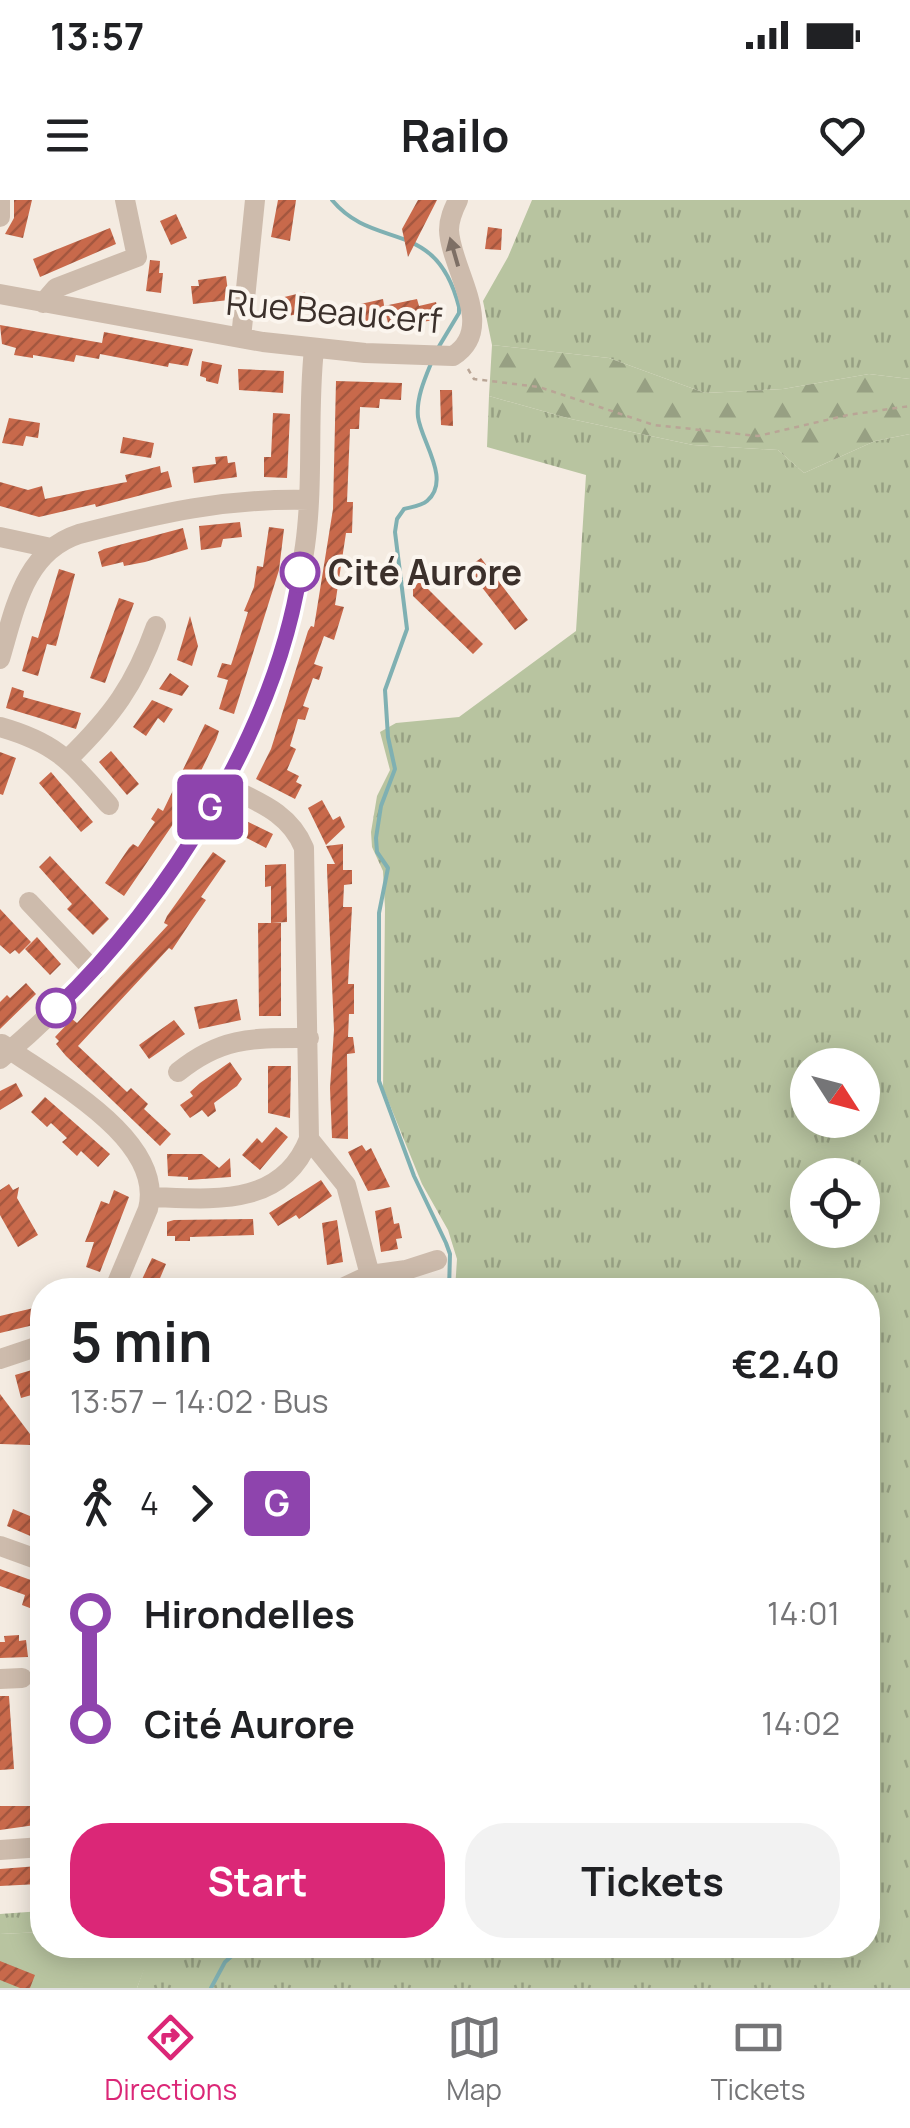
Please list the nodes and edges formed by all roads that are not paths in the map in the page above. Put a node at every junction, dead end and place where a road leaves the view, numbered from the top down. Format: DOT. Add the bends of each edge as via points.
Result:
graph roads {
  1 [pos="0,200"];
  2 [pos="125,200"];
  3 [pos="255,200"];
  4 [pos="458,200"];
  5 [pos="0,217"];
  6 [pos="0,294"];
  7 [pos="44,304"];
  8 [pos="241,338"];
  9 [pos="314,348"];
  10 [pos="309,500"];
  11 [pos="0,537"];
  12 [pos="51,548"];
  13 [pos="156,626"];
  14 [pos="0,659"];
  15 [pos="0,726"];
  16 [pos="68,759"];
  17 [pos="222,784"];
  18 [pos="108,805"];
  19 [pos="29,902"];
  20 [pos="94,970"];
  21 [pos="309,1038"];
  22 [pos="3,1051"];
  23 [pos="178,1072"];
  24 [pos="309,1139"];
  25 [pos="151,1197"];
  26 [pos="436,1260"];
  27 [pos="370,1275"];
  28 [pos="119,1278"];
  29 [pos="364,1278"];
  30 [pos="30,1349"];
  31 [pos="0,1359"];
  32 [pos="0,1546"];
  33 [pos="30,1557"];
  34 [pos="22,1678"];
  35 [pos="0,1679"];
  36 [pos="30,1848"];
  37 [pos="0,1850"];
  1 -- 5 [label="street"];
  2 -- 7 [label="street" via="137,257 56,288"];
  3 -- 8 [label="street"];
  9 -- 4 [label="street, Rue Beaucerf, one-way" via="444,356 468,342 468,298 450,237"];
  6 -- 7 [label="street, Rue Beaucerf"];
  7 -- 8 [label="street, Rue Beaucerf"];
  8 -- 9 [label="street, Rue Beaucerf"];
  9 -- 10 [label="street"];
  10 -- 12 [label="street" via="192,506 79,534"];
  10 -- 17 [label="street" via="280,652"];
  11 -- 12 [label="street"];
  12 -- 14 [label="street" via="30,571"];
  13 -- 16 [label="street" via="125,696"];
  15 -- 16 [label="street"];
  16 -- 18 [label="street"];
  17 -- 20 [label="street" via="156,896"];
  17 -- 21 [label="street" via="281,815 304,848"];
  19 -- 20 [label="street"];
  20 -- 22 [label="street"];
  21 -- 23 [label="street" via="222,1044"];
  21 -- 24 [label="street"];
  22 -- 25 [label="street" via="78,1094 110,1125 141,1163"];
  24 -- 25 [label="street" via="290,1171 258,1192"];
  24 -- 27 [label="street" via="346,1185"];
  25 -- 28 [label="street"];
  26 -- 27 [label="street"];
  27 -- 29 [label="street"];
  30 -- 31 [label="street"];
  32 -- 33 [label="street"];
  34 -- 35 [label="street"];
  36 -- 37 [label="street"];
}
